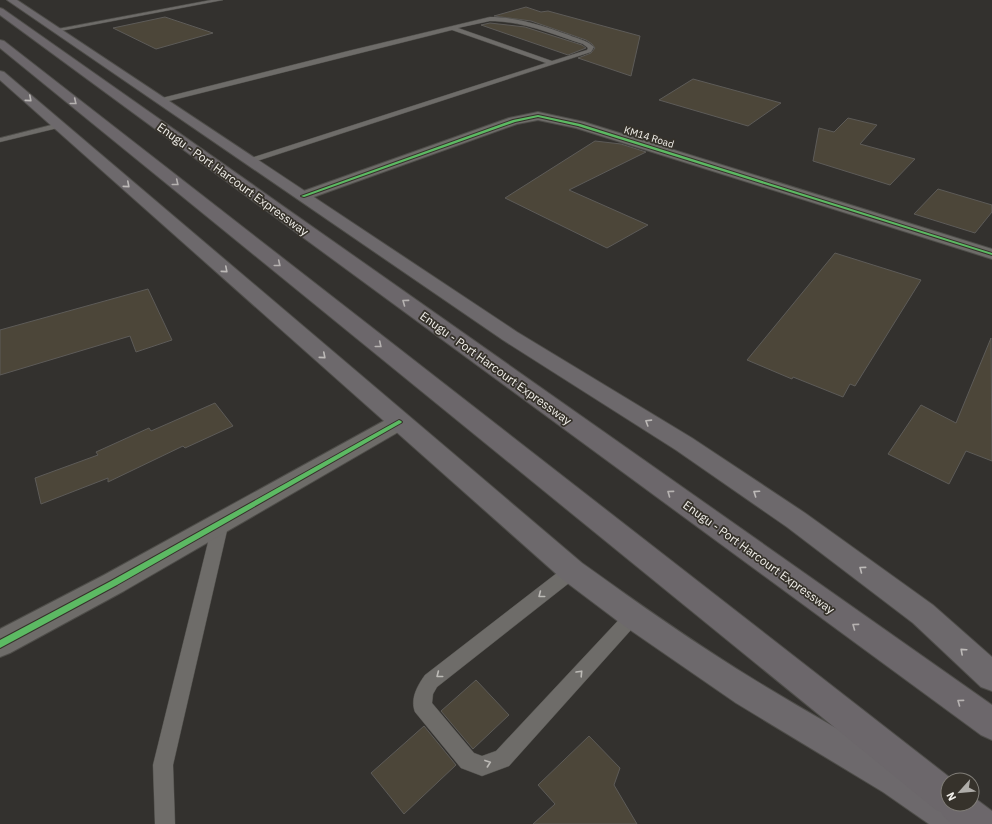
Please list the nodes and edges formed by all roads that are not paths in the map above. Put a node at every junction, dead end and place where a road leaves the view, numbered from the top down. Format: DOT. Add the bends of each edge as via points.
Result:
graph roads {
  1 [pos="11,0"];
  2 [pos="220,0"];
  3 [pos="0,11"];
  4 [pos="452,28"];
  5 [pos="55,30"];
  6 [pos="0,43"];
  7 [pos="552,63"];
  8 [pos="0,74"];
  9 [pos="161,101"];
  10 [pos="59,125"];
  11 [pos="0,140"];
  12 [pos="251,161"];
  13 [pos="303,196"];
  14 [pos="992,254"];
  15 [pos="399,422"];
  16 [pos="221,522"];
  17 [pos="572,571"];
  18 [pos="633,616"];
  19 [pos="0,644"];
  20 [pos="992,677"];
  21 [pos="992,724"];
  22 [pos="940,792"];
  23 [pos="965,812"];
  24 [pos="165,824"];
  25 [pos="959,824"];
  26 [pos="980,824"];
  1 -- 5 [label="main road, Enugu - Port Harcourt Expressway"];
  2 -- 5 [label="lane"];
  21 -- 3 [label="highway, Enugu - Port Harcourt Expressway, one-way"];
  4 -- 7 [label="lane"];
  4 -- 7 [label="lane" via="504,18 591,47 589,51"];
  4 -- 9 [label="lane"];
  5 -- 9 [label="main road, Enugu - Port Harcourt Expressway"];
  6 -- 22 [label="highway, one-way"];
  7 -- 12 [label="lane"];
  8 -- 10 [label="main road, one-way"];
  9 -- 12 [label="main road, Enugu - Port Harcourt Expressway"];
  10 -- 11 [label="lane"];
  10 -- 15 [label="main road, one-way"];
  12 -- 13 [label="main road, Enugu - Port Harcourt Expressway"];
  13 -- 14 [label="street, KM14 Road" via="514,121 538,116 579,125"];
  20 -- 13 [label="main road, Enugu - Port Harcourt Expressway, one-way" via="923,614 796,520 684,444 510,336"];
  15 -- 16 [label="street"];
  15 -- 17 [label="main road"];
  16 -- 19 [label="street"];
  16 -- 24 [label="lane" via="164,765"];
  17 -- 18 [label="main road"];
  17 -- 18 [label="lane, one-way" via="431,681 424,691 422,706 468,761 482,766 502,759"];
  18 -- 25 [label="main road" via="748,693 895,780"];
  23 -- 26 [label="highway"];
}
